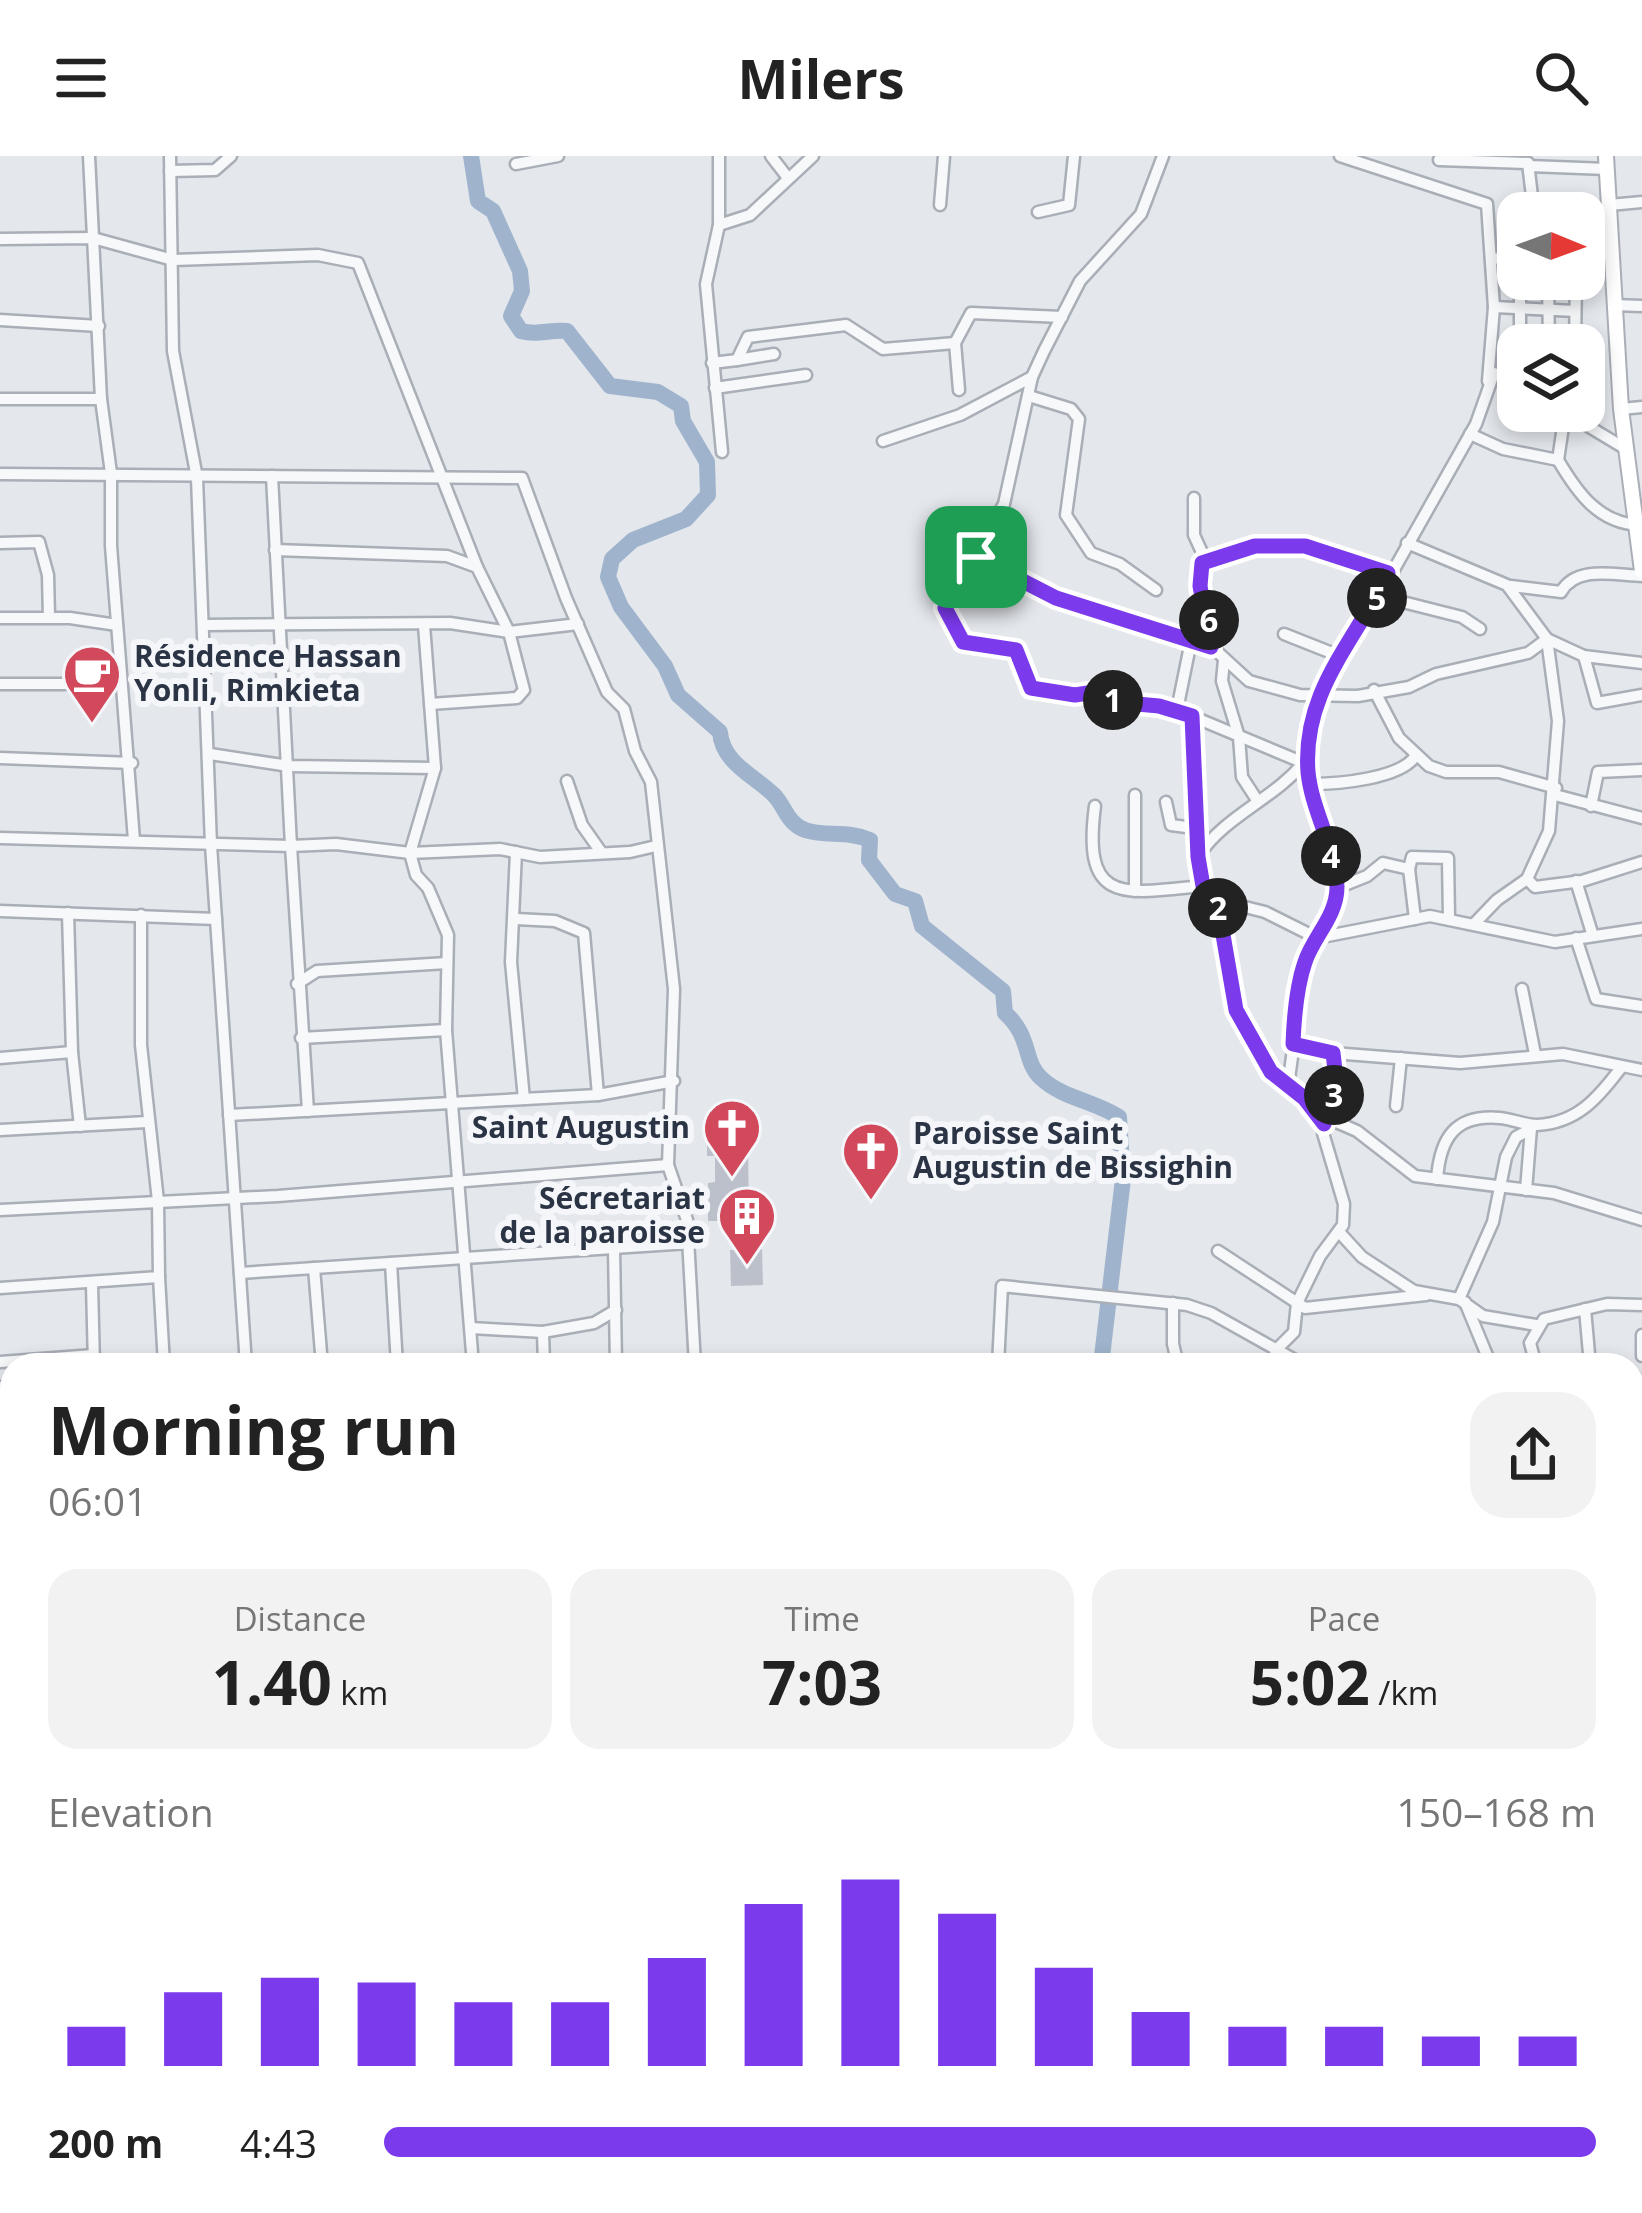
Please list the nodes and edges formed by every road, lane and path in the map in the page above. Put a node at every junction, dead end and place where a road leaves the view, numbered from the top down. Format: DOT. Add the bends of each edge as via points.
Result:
graph roads {
  1 [pos="89,156"];
  2 [pos="170,156"];
  3 [pos="231,156"];
  4 [pos="558,156"];
  5 [pos="718,156"];
  6 [pos="813,156"];
  7 [pos="944,156"];
  8 [pos="1074,156"];
  9 [pos="1163,156"];
  10 [pos="1340,156"];
  11 [pos="1382,156"];
  12 [pos="776,157"];
  13 [pos="1357,159"];
  14 [pos="1438,160"];
  15 [pos="1528,162"];
  16 [pos="1606,163"];
  17 [pos="516,164"];
  18 [pos="1380,170"];
  19 [pos="170,171"];
  20 [pos="788,178"];
  21 [pos="1532,192"];
  22 [pos="1642,202"];
  23 [pos="940,205"];
  24 [pos="1609,205"];
  25 [pos="1038,212"];
  26 [pos="719,225"];
  27 [pos="93,238"];
  28 [pos="0,239"];
  29 [pos="1605,251"];
  30 [pos="1610,251"];
  31 [pos="1497,258"];
  32 [pos="1491,259"];
  33 [pos="173,260"];
  34 [pos="1521,300"];
  35 [pos="1549,300"];
  36 [pos="1575,300"];
  37 [pos="1614,305"];
  38 [pos="1642,306"];
  39 [pos="1494,308"];
  40 [pos="1521,309"];
  41 [pos="1549,310"];
  42 [pos="1575,311"];
  43 [pos="1062,317"];
  44 [pos="0,320"];
  45 [pos="1521,324"];
  46 [pos="1549,324"];
  47 [pos="1575,324"];
  48 [pos="99,326"];
  49 [pos="955,343"];
  50 [pos="774,354"];
  51 [pos="737,360"];
  52 [pos="712,363"];
  53 [pos="806,374"];
  54 [pos="1032,376"];
  55 [pos="1492,377"];
  56 [pos="1497,378"];
  57 [pos="715,388"];
  58 [pos="959,391"];
  59 [pos="1029,395"];
  60 [pos="0,399"];
  61 [pos="100,399"];
  62 [pos="1642,407"];
  63 [pos="1621,409"];
  64 [pos="1562,432"];
  65 [pos="1603,432"];
  66 [pos="1469,434"];
  67 [pos="883,441"];
  68 [pos="1626,449"];
  69 [pos="722,452"];
  70 [pos="1558,460"];
  71 [pos="111,473"];
  72 [pos="0,474"];
  73 [pos="272,476"];
  74 [pos="197,478"];
  75 [pos="446,481"];
  76 [pos="1194,498"];
  77 [pos="1639,525"];
  78 [pos="0,543"];
  79 [pos="1406,543"];
  80 [pos="275,550"];
  81 [pos="976,557"];
  82 [pos="1204,559"];
  83 [pos="477,567"];
  84 [pos="1388,573"];
  85 [pos="1642,574"];
  86 [pos="1508,585"];
  87 [pos="1156,590"];
  88 [pos="1379,596"];
  89 [pos="49,617"];
  90 [pos="0,618"];
  91 [pos="578,624"];
  92 [pos="206,625"];
  93 [pos="278,625"];
  94 [pos="424,625"];
  95 [pos="117,626"];
  96 [pos="1480,629"];
  97 [pos="509,632"];
  98 [pos="1284,634"];
  99 [pos="1547,639"];
  100 [pos="1191,641"];
  101 [pos="1211,647"];
  102 [pos="1337,655"];
  103 [pos="1584,656"];
  104 [pos="1225,660"];
  105 [pos="1642,662"];
  106 [pos="0,684"];
  107 [pos="65,684"];
  108 [pos="1374,690"];
  109 [pos="1316,695"];
  110 [pos="1642,695"];
  111 [pos="430,704"];
  112 [pos="1177,710"];
  113 [pos="1192,716"];
  114 [pos="1239,737"];
  115 [pos="210,754"];
  116 [pos="1415,755"];
  117 [pos="0,758"];
  118 [pos="1306,758"];
  119 [pos="132,763"];
  120 [pos="289,766"];
  121 [pos="435,768"];
  122 [pos="1642,770"];
  123 [pos="567,782"];
  124 [pos="1311,784"];
  125 [pos="1556,792"];
  126 [pos="1135,795"];
  127 [pos="1257,800"];
  128 [pos="1166,802"];
  129 [pos="1095,806"];
  130 [pos="1591,806"];
  131 [pos="1642,818"];
  132 [pos="1194,828"];
  133 [pos="0,838"];
  134 [pos="134,840"];
  135 [pos="212,845"];
  136 [pos="291,846"];
  137 [pos="656,846"];
  138 [pos="515,852"];
  139 [pos="601,852"];
  140 [pos="410,853"];
  141 [pos="1198,857"];
  142 [pos="1642,862"];
  143 [pos="1409,869"];
  144 [pos="1527,879"];
  145 [pos="1576,881"];
  146 [pos="1203,886"];
  147 [pos="1337,887"];
  148 [pos="1135,891"];
  149 [pos="1217,900"];
  150 [pos="0,911"];
  151 [pos="68,913"];
  152 [pos="140,915"];
  153 [pos="1449,918"];
  154 [pos="216,919"];
  155 [pos="516,919"];
  156 [pos="1415,919"];
  157 [pos="1474,924"];
  158 [pos="1642,929"];
  159 [pos="1592,933"];
  160 [pos="1317,938"];
  161 [pos="1576,938"];
  162 [pos="447,963"];
  163 [pos="297,984"];
  164 [pos="1522,989"];
  165 [pos="1642,1006"];
  166 [pos="446,1030"];
  167 [pos="301,1039"];
  168 [pos="1293,1044"];
  169 [pos="72,1052"];
  170 [pos="1333,1053"];
  171 [pos="1535,1054"];
  172 [pos="0,1058"];
  173 [pos="1401,1058"];
  174 [pos="1620,1069"];
  175 [pos="1642,1070"];
  176 [pos="674,1081"];
  177 [pos="1288,1086"];
  178 [pos="598,1095"];
  179 [pos="524,1099"];
  180 [pos="452,1101"];
  181 [pos="1396,1106"];
  182 [pos="308,1111"];
  183 [pos="229,1115"];
  184 [pos="1325,1121"];
  185 [pos="147,1122"];
  186 [pos="80,1126"];
  187 [pos="1532,1127"];
  188 [pos="0,1130"];
  189 [pos="668,1165"];
  190 [pos="1437,1179"];
  191 [pos="460,1181"];
  192 [pos="1503,1187"];
  193 [pos="1526,1190"];
  194 [pos="235,1197"];
  195 [pos="158,1201"];
  196 [pos="0,1210"];
  197 [pos="1642,1220"];
  198 [pos="1340,1234"];
  199 [pos="689,1243"];
  200 [pos="614,1248"];
  201 [pos="1218,1251"];
  202 [pos="467,1258"];
  203 [pos="391,1263"];
  204 [pos="314,1268"];
  205 [pos="240,1273"];
  206 [pos="160,1277"];
  207 [pos="92,1284"];
  208 [pos="0,1288"];
  209 [pos="1426,1294"];
  210 [pos="1462,1300"];
  211 [pos="1173,1303"];
  212 [pos="1298,1303"];
  213 [pos="1642,1305"];
  214 [pos="1585,1309"];
  215 [pos="616,1310"];
  216 [pos="1536,1325"];
  217 [pos="471,1328"];
  218 [pos="543,1332"];
  219 [pos="1277,1349"];
  220 [pos="94,1353"];
  221 [pos="163,1353"];
  222 [pos="245,1353"];
  223 [pos="321,1353"];
  224 [pos="396,1353"];
  225 [pos="472,1353"];
  226 [pos="544,1353"];
  227 [pos="616,1353"];
  228 [pos="694,1353"];
  229 [pos="999,1353"];
  230 [pos="1175,1353"];
  231 [pos="1276,1353"];
  232 [pos="1284,1353"];
  233 [pos="1486,1353"];
  234 [pos="1532,1353"];
  235 [pos="1588,1353"];
  1 -- 27 [label="street"];
  2 -- 19 [label="street"];
  3 -- 19 [label="street" via="215,170"];
  4 -- 17 [label="street"];
  5 -- 26 [label="street"];
  6 -- 20 [label="street"];
  7 -- 23 [label="street"];
  8 -- 25 [label="street" via="1069,206"];
  9 -- 43 [label="street" via="1141,214 1080,281"];
  10 -- 13 [label="street"];
  11 -- 18 [label="street"];
  12 -- 20 [label="street"];
  13 -- 18 [label="street"];
  14 -- 15 [label="street"];
  15 -- 16 [label="street"];
  15 -- 21 [label="street"];
  16 -- 24 [label="street"];
  18 -- 32 [label="street" via="1485,203"];
  19 -- 33 [label="street"];
  20 -- 26 [label="street" via="750,215"];
  22 -- 24 [label="street"];
  24 -- 30 [label="street"];
  26 -- 52 [label="street" via="706,284"];
  27 -- 28 [label="street"];
  27 -- 33 [label="street"];
  27 -- 48 [label="street"];
  29 -- 30 [label="street"];
  30 -- 37 [label="street"];
  31 -- 32 [label="street"];
  32 -- 39 [label="street"];
  33 -- 74 [label="street" via="173,351"];
  33 -- 75 [label="street" via="318,255 358,263"];
  34 -- 40 [label="street"];
  35 -- 41 [label="street"];
  36 -- 42 [label="street"];
  37 -- 38 [label="street"];
  37 -- 63 [label="street"];
  39 -- 40 [label="street"];
  39 -- 55 [label="street"];
  40 -- 41 [label="street"];
  40 -- 45 [label="street"];
  41 -- 42 [label="street"];
  41 -- 46 [label="street"];
  42 -- 47 [label="street"];
  43 -- 49 [label="street" via="971,313"];
  43 -- 54 [label="street"];
  44 -- 48 [label="street"];
  48 -- 61 [label="street"];
  49 -- 51 [label="street" via="883,349 847,325 748,337"];
  49 -- 58 [label="street"];
  50 -- 51 [label="street"];
  51 -- 52 [label="street"];
  52 -- 57 [label="street"];
  53 -- 57 [label="street"];
  54 -- 59 [label="street"];
  54 -- 67 [label="street" via="960,415"];
  55 -- 56 [label="street"];
  55 -- 66 [label="street"];
  57 -- 69 [label="street"];
  59 -- 81 [label="street" via="1004,504"];
  59 -- 87 [label="street" via="1079,418 1066,515 1091,553"];
  60 -- 61 [label="street"];
  61 -- 71 [label="street"];
  62 -- 63 [label="street"];
  63 -- 68 [label="street"];
  64 -- 70 [label="street"];
  65 -- 68 [label="street"];
  66 -- 70 [label="street"];
  66 -- 79 [label="street"];
  68 -- 77 [label="street"];
  70 -- 77 [label="street" via="1591,506"];
  71 -- 72 [label="street"];
  71 -- 74 [label="street"];
  71 -- 95 [label="street"];
  73 -- 74 [label="street"];
  73 -- 75 [label="street"];
  73 -- 80 [label="street"];
  74 -- 92 [label="street"];
  75 -- 83 [label="street"];
  75 -- 91 [label="street" via="522,478"];
  76 -- 82 [label="street"];
  77 -- 85 [label="street"];
  78 -- 89 [label="street" via="39,542"];
  79 -- 84 [label="street"];
  79 -- 86 [label="street"];
  80 -- 83 [label="street" via="447,556"];
  80 -- 93 [label="street"];
  81 -- 100 [label="street" via="1056,598"];
  81 -- 112 [label="street" via="945,608 963,642 1011,646 1031,688"];
  82 -- 84 [label="street" via="1255,546 1305,546"];
  82 -- 101 [label="street" via="1200,586"];
  83 -- 97 [label="street"];
  84 -- 88 [label="street"];
  85 -- 86 [label="street" via="1580,574 1561,592"];
  86 -- 99 [label="street"];
  88 -- 96 [label="street"];
  88 -- 102 [label="street"];
  89 -- 90 [label="street"];
  89 -- 95 [label="street"];
  91 -- 97 [label="street"];
  91 -- 137 [label="street" via="648,771"];
  92 -- 93 [label="street"];
  92 -- 115 [label="street"];
  93 -- 94 [label="street"];
  93 -- 120 [label="street"];
  94 -- 97 [label="street"];
  94 -- 111 [label="street"];
  95 -- 119 [label="street"];
  97 -- 111 [label="street" via="521,695"];
  98 -- 102 [label="street"];
  99 -- 103 [label="street"];
  99 -- 108 [label="street" via="1528,653"];
  99 -- 125 [label="street" via="1558,721"];
  100 -- 101 [label="street"];
  100 -- 112 [label="street"];
  101 -- 104 [label="street"];
  102 -- 109 [label="street"];
  103 -- 105 [label="street"];
  103 -- 110 [label="street" via="1597,703"];
  104 -- 109 [label="street" via="1261,686"];
  104 -- 114 [label="street" via="1224,694"];
  106 -- 107 [label="street"];
  108 -- 109 [label="street"];
  108 -- 116 [label="street"];
  109 -- 118 [label="street"];
  111 -- 121 [label="street"];
  112 -- 113 [label="street"];
  113 -- 114 [label="street"];
  113 -- 132 [label="street"];
  114 -- 118 [label="street"];
  114 -- 127 [label="street" via="1242,777"];
  115 -- 120 [label="street"];
  115 -- 135 [label="street"];
  116 -- 124 [label="street" via="1407,767 1364,780"];
  116 -- 125 [label="street" via="1439,771 1499,772"];
  117 -- 119 [label="street"];
  118 -- 124 [label="street"];
  118 -- 127 [label="street" via="1286,784"];
  119 -- 134 [label="street"];
  120 -- 121 [label="street"];
  120 -- 136 [label="street"];
  121 -- 140 [label="street"];
  122 -- 130 [label="street" via="1598,772"];
  123 -- 139 [label="street"];
  124 -- 147 [label="street"];
  125 -- 130 [label="street"];
  125 -- 144 [label="street"];
  126 -- 148 [label="street"];
  127 -- 141 [label="street"];
  128 -- 132 [label="street" via="1173,827"];
  129 -- 148 [label="street" via="1094,870 1104,882"];
  130 -- 131 [label="street"];
  132 -- 141 [label="street"];
  133 -- 134 [label="street"];
  134 -- 135 [label="street"];
  135 -- 136 [label="street"];
  135 -- 154 [label="street"];
  136 -- 140 [label="street"];
  136 -- 163 [label="street"];
  137 -- 139 [label="street"];
  137 -- 176 [label="street" via="674,989"];
  138 -- 139 [label="street"];
  138 -- 140 [label="street"];
  138 -- 155 [label="street"];
  140 -- 162 [label="street" via="446,927"];
  141 -- 146 [label="street"];
  142 -- 145 [label="street"];
  143 -- 147 [label="street" via="1383,863"];
  143 -- 153 [label="street" via="1412,856 1447,856"];
  143 -- 156 [label="street"];
  144 -- 145 [label="street" via="1535,887"];
  144 -- 157 [label="street"];
  145 -- 159 [label="street"];
  146 -- 148 [label="street"];
  146 -- 149 [label="street"];
  147 -- 160 [label="street"];
  149 -- 160 [label="street"];
  149 -- 177 [label="street" via="1236,1010 1271,1072"];
  150 -- 151 [label="street"];
  151 -- 152 [label="street"];
  151 -- 169 [label="street"];
  152 -- 154 [label="street"];
  152 -- 185 [label="street"];
  153 -- 156 [label="street"];
  153 -- 157 [label="street"];
  154 -- 183 [label="street"];
  155 -- 178 [label="street" via="584,933"];
  155 -- 179 [label="street"];
  156 -- 160 [label="street"];
  157 -- 161 [label="street" via="1552,941"];
  158 -- 159 [label="street"];
  159 -- 161 [label="street"];
  160 -- 168 [label="street" via="1305,962"];
  161 -- 165 [label="street" via="1596,999"];
  162 -- 163 [label="street" via="317,971"];
  162 -- 166 [label="street"];
  163 -- 167 [label="street"];
  164 -- 171 [label="street"];
  166 -- 167 [label="street"];
  166 -- 180 [label="street"];
  167 -- 182 [label="street"];
  168 -- 170 [label="street"];
  168 -- 177 [label="street"];
  169 -- 172 [label="street"];
  169 -- 186 [label="street"];
  170 -- 173 [label="street"];
  170 -- 184 [label="street" via="1337,1087"];
  171 -- 173 [label="street" via="1469,1063"];
  171 -- 174 [label="street"];
  173 -- 181 [label="street"];
  174 -- 175 [label="street"];
  174 -- 187 [label="street" via="1587,1108"];
  176 -- 178 [label="street"];
  176 -- 189 [label="street"];
  177 -- 184 [label="street"];
  178 -- 179 [label="street"];
  179 -- 180 [label="street"];
  180 -- 182 [label="street"];
  180 -- 191 [label="street"];
  182 -- 183 [label="street"];
  183 -- 194 [label="street"];
  184 -- 190 [label="street" via="1358,1132 1408,1173"];
  184 -- 198 [label="street" via="1344,1204"];
  185 -- 186 [label="street"];
  185 -- 195 [label="street"];
  186 -- 188 [label="street"];
  187 -- 190 [label="street" via="1482,1118 1458,1124 1441,1146"];
  187 -- 192 [label="street" via="1510,1146"];
  187 -- 193 [label="street"];
  189 -- 191 [label="street"];
  189 -- 199 [label="street"];
  190 -- 192 [label="street"];
  191 -- 194 [label="street"];
  191 -- 202 [label="street"];
  192 -- 193 [label="street"];
  192 -- 210 [label="street"];
  193 -- 197 [label="street"];
  194 -- 195 [label="street"];
  194 -- 205 [label="street"];
  195 -- 196 [label="street"];
  195 -- 206 [label="street"];
  198 -- 209 [label="street" via="1373,1265"];
  198 -- 212 [label="street"];
  199 -- 200 [label="street"];
  199 -- 228 [label="street"];
  200 -- 202 [label="street"];
  200 -- 215 [label="street"];
  201 -- 212 [label="street"];
  202 -- 203 [label="street"];
  202 -- 217 [label="street"];
  203 -- 204 [label="street"];
  203 -- 224 [label="street"];
  204 -- 205 [label="street"];
  204 -- 223 [label="street"];
  205 -- 222 [label="street"];
  206 -- 207 [label="street"];
  206 -- 221 [label="street"];
  207 -- 208 [label="street"];
  207 -- 220 [label="street"];
  209 -- 210 [label="street"];
  209 -- 212 [label="street" via="1310,1309"];
  210 -- 216 [label="street" via="1484,1316"];
  210 -- 233 [label="street"];
  211 -- 219 [label="street" via="1211,1313"];
  211 -- 229 [label="street" via="1002,1286"];
  211 -- 230 [label="street"];
  212 -- 219 [label="street" via="1294,1332"];
  213 -- 214 [label="street"];
  214 -- 216 [label="street"];
  214 -- 235 [label="street"];
  215 -- 218 [label="street" via="594,1323"];
  215 -- 227 [label="street"];
  216 -- 234 [label="street"];
  217 -- 218 [label="street"];
  217 -- 225 [label="street"];
  218 -- 226 [label="street"];
  219 -- 231 [label="street"];
  219 -- 232 [label="street"];
}
